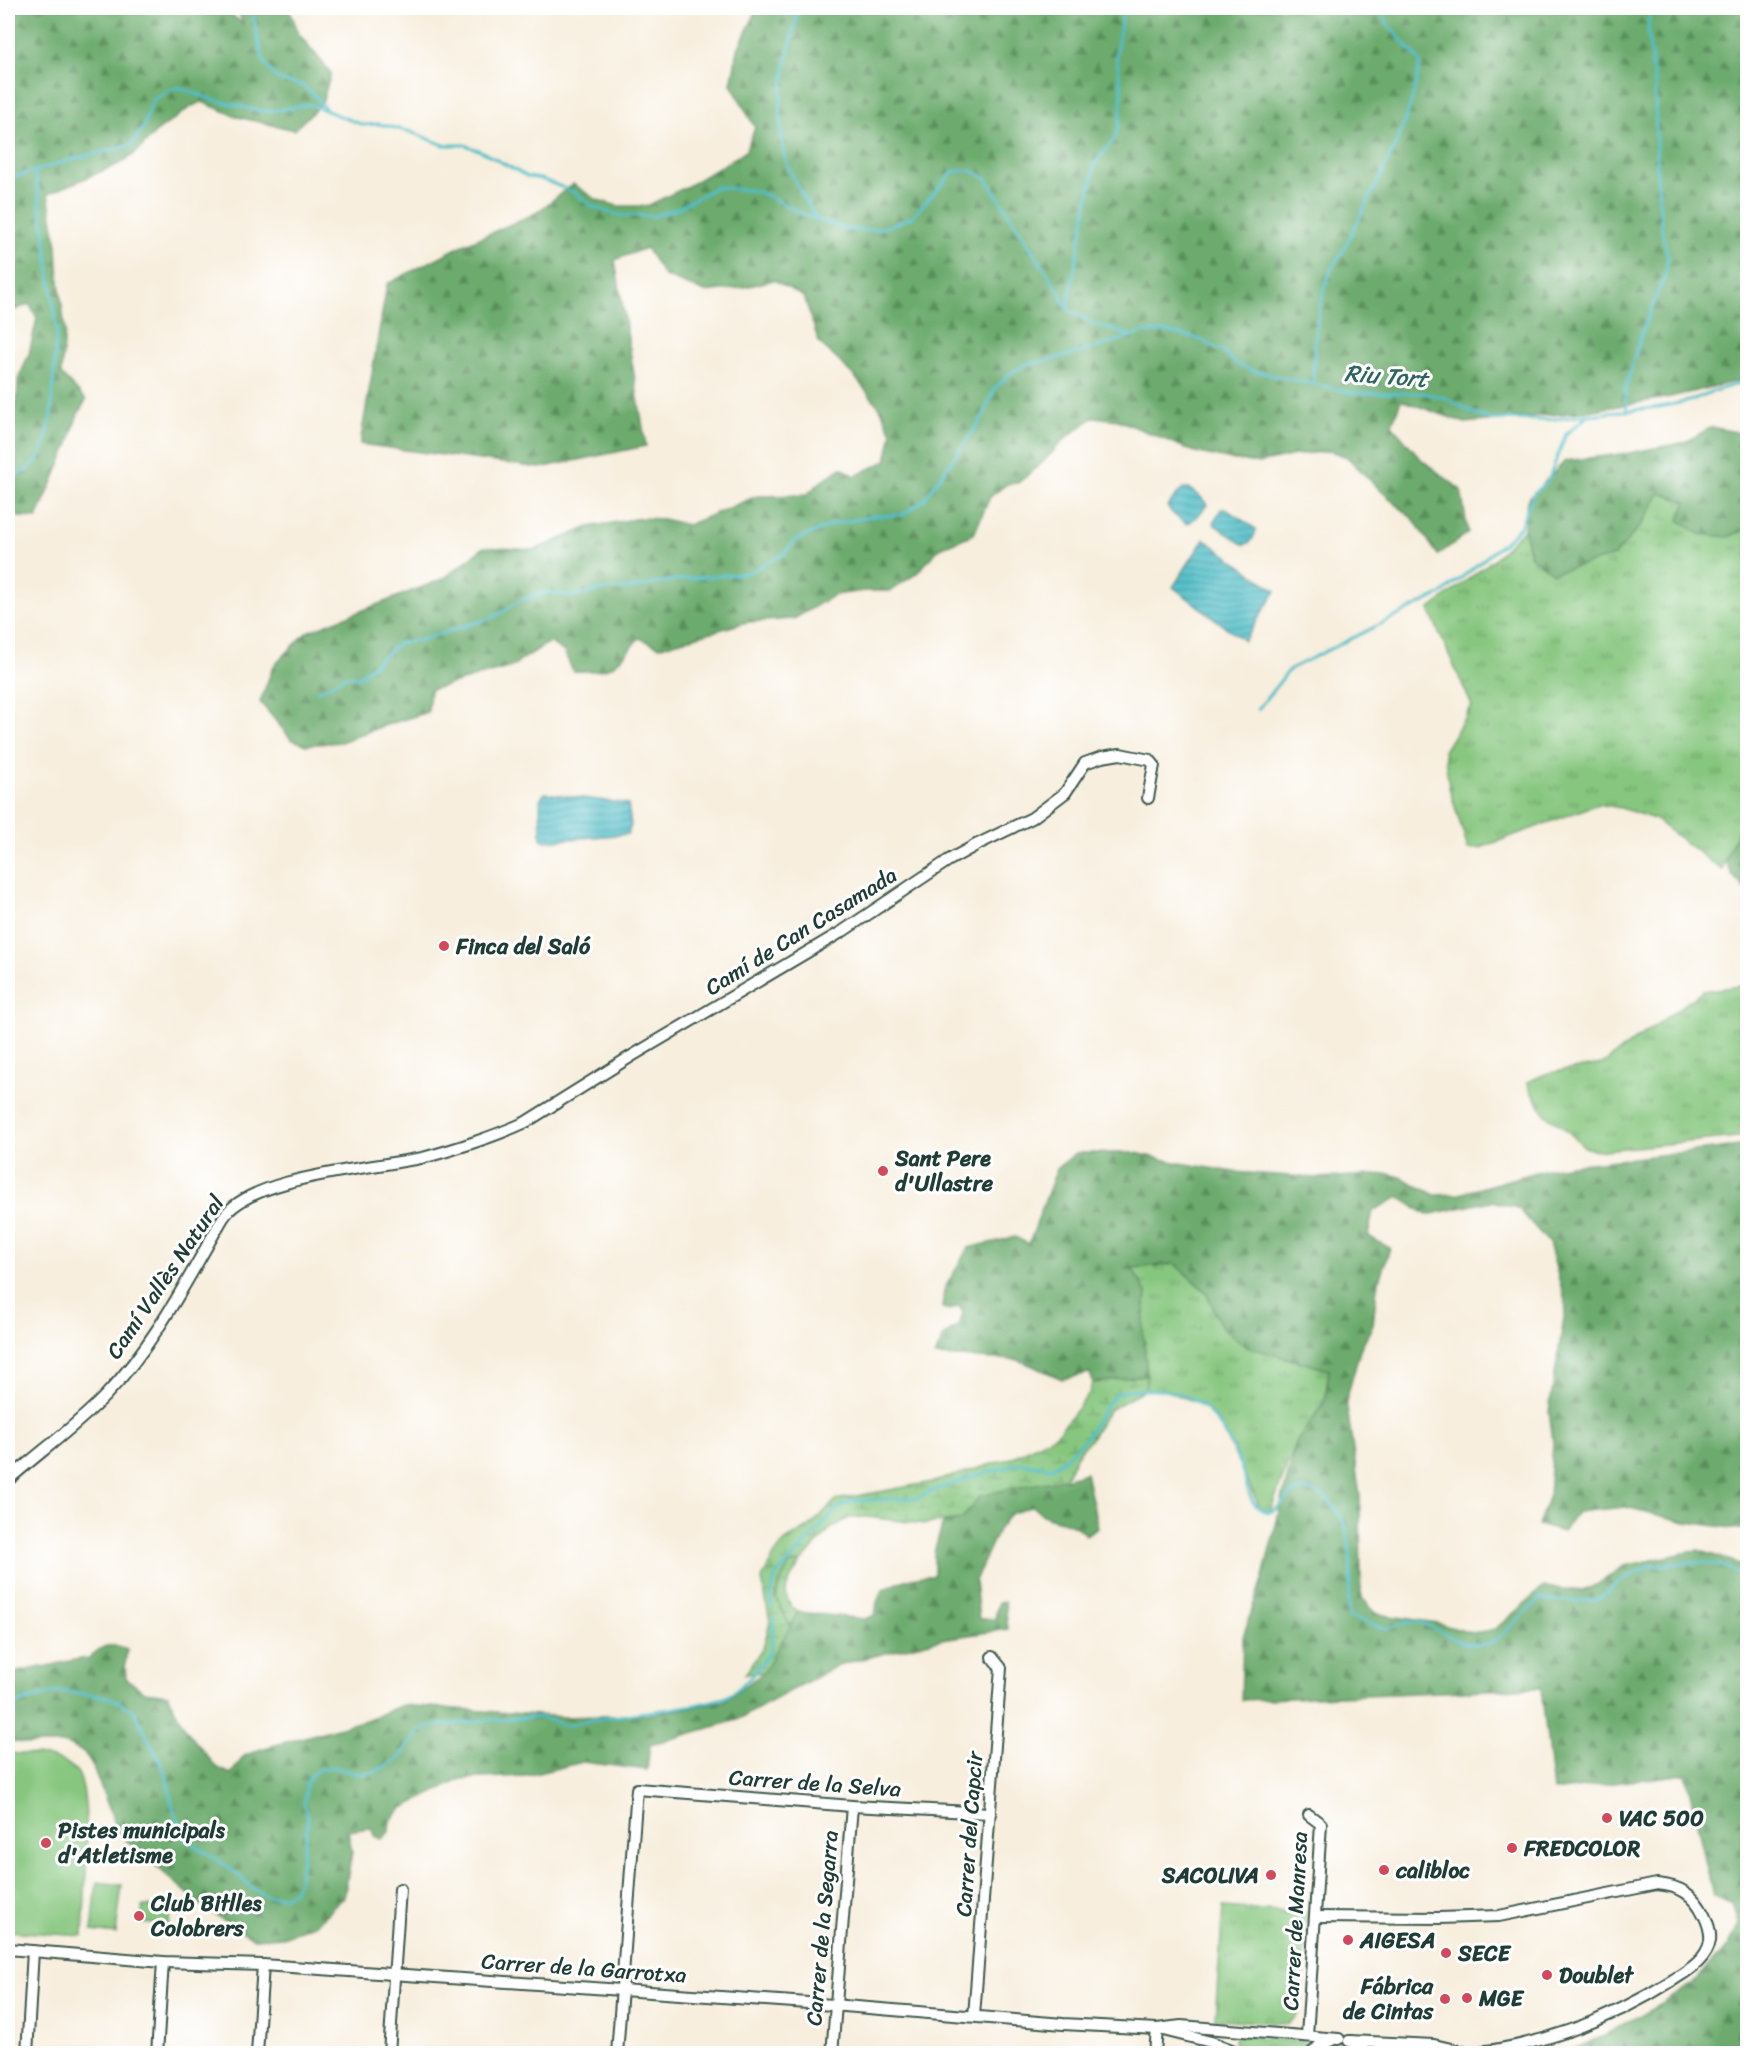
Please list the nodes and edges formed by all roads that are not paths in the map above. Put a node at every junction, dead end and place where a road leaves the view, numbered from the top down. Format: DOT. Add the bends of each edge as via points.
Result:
graph roads {
  1 [pos="1148,798"];
  2 [pos="425,1157"];
  3 [pos="8,1480"];
  4 [pos="992,1657"];
  5 [pos="852,1806"];
  6 [pos="990,1813"];
  7 [pos="1309,1815"];
  8 [pos="400,1888"];
  9 [pos="1315,1917"];
  10 [pos="8,1949"];
  11 [pos="33,1951"];
  12 [pos="163,1962"];
  13 [pos="263,1965"];
  14 [pos="395,1974"];
  15 [pos="622,1991"];
  16 [pos="836,2005"];
  17 [pos="974,2016"];
  18 [pos="1157,2029"];
  19 [pos="1307,2036"];
  20 [pos="1344,2040"];
  21 [pos="1471,2053"];
  22 [pos="27,2054"];
  23 [pos="157,2054"];
  24 [pos="257,2054"];
  25 [pos="390,2054"];
  26 [pos="617,2054"];
  27 [pos="832,2054"];
  28 [pos="1155,2054"];
  29 [pos="1242,2054"];
  30 [pos="1311,2054"];
  31 [pos="1367,2054"];
  32 [pos="1458,2054"];
  1 -- 2 [label="street, Camí de Can Casamada" via="1154,765 1150,760 1120,754 1085,763 1065,793 1032,818 949,860 843,931 545,1112 512,1129"];
  2 -- 3 [label="street, Camí Vallès Natural" via="325,1173 256,1193 236,1203 223,1218 161,1327 113,1387"];
  4 -- 6 [label="street, Carrer del Capcir" via="1001,1668"];
  5 -- 6 [label="street, Carrer de la Selva"];
  5 -- 15 [label="street, Carrer de la Selva" via="637,1789"];
  5 -- 16 [label="street, Carrer de la Segarra"];
  6 -- 17 [label="street, Carrer del Capcir"];
  7 -- 9 [label="street, Carrer de Manresa" via="1321,1824"];
  8 -- 14 [label="street"];
  9 -- 19 [label="street, Carrer de Manresa"];
  9 -- 21 [label="street, Carrer de la Garrotxa" via="1499,1916 1658,1884 1678,1887 1694,1899 1710,1931 1710,1943 1702,1958 1667,1984 1625,2008 1576,2028 1529,2043"];
  10 -- 11 [label="street, Carrer de la Garrotxa"];
  11 -- 12 [label="street, Carrer de la Garrotxa"];
  11 -- 22 [label="street"];
  12 -- 13 [label="street, Carrer de la Garrotxa"];
  12 -- 23 [label="street"];
  13 -- 14 [label="street, Carrer de la Garrotxa"];
  13 -- 24 [label="street"];
  14 -- 15 [label="street, Carrer de la Garrotxa"];
  14 -- 25 [label="street"];
  15 -- 16 [label="street, Carrer de la Garrotxa"];
  15 -- 26 [label="street"];
  16 -- 17 [label="street, Carrer de la Garrotxa"];
  16 -- 27 [label="street, Carrer de la Segarra"];
  17 -- 18 [label="street, Carrer de la Garrotxa"];
  18 -- 19 [label="street, Carrer de la Garrotxa" via="1181,2026"];
  18 -- 28 [label="street"];
  18 -- 29 [label="street, Carrer de la Garrotxa"];
  19 -- 20 [label="street, Carrer de la Garrotxa"];
  20 -- 21 [label="street, Carrer de la Garrotxa" via="1434,2045"];
  20 -- 30 [label="street" via="1320,2045"];
  20 -- 31 [label="street" via="1358,2045"];
  21 -- 32 [label="street, Carrer de la Garrotxa"];
}
